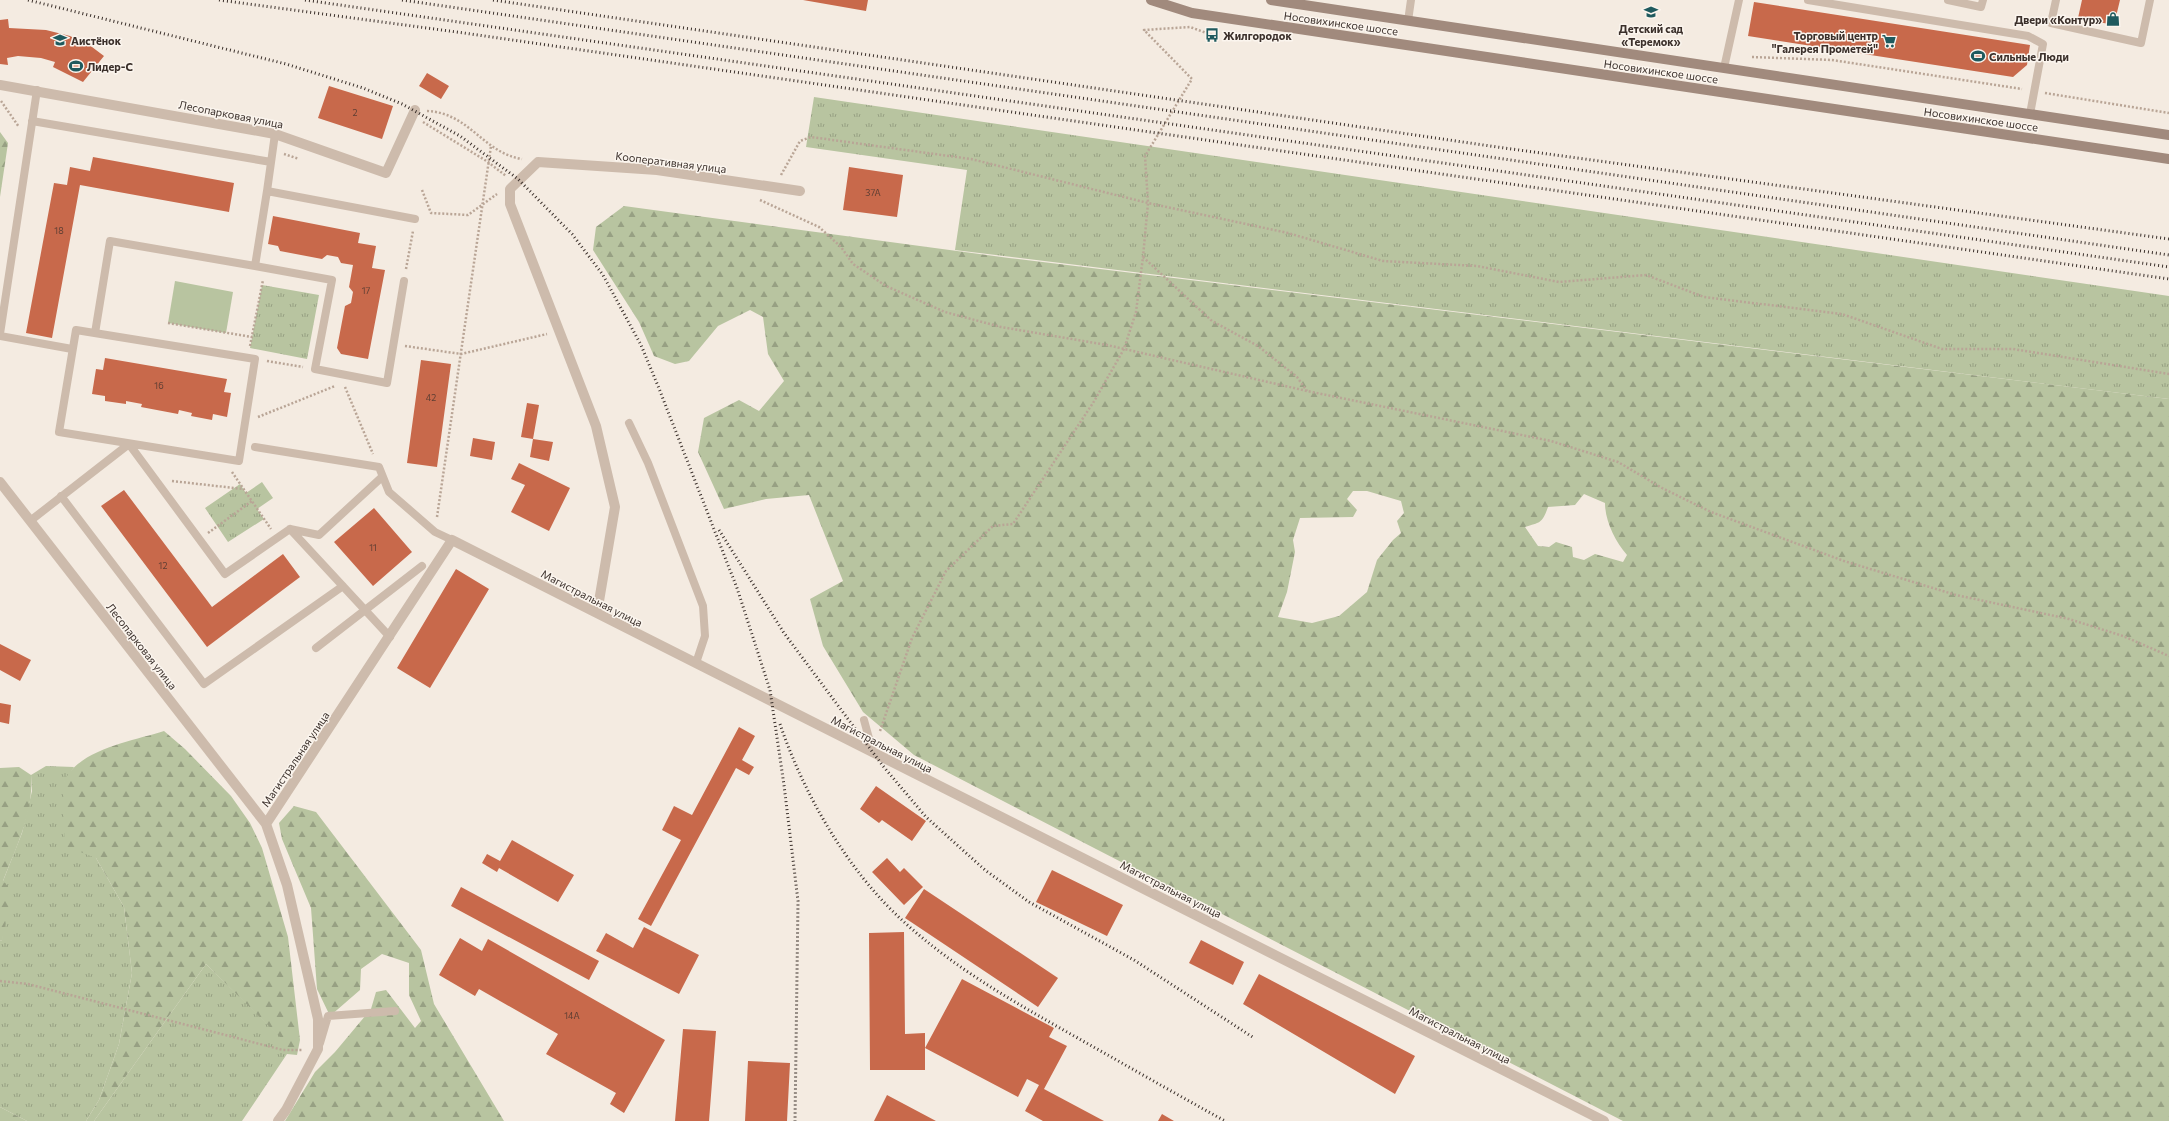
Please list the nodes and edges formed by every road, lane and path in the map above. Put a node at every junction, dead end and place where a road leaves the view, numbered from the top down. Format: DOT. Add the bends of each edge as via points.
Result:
graph roads {
  1 [pos="1151,0"];
  2 [pos="1271,0"];
  3 [pos="1411,0"];
  4 [pos="1739,0"];
  5 [pos="1808,0"];
  6 [pos="1948,0"];
  7 [pos="1983,0"];
  8 [pos="2056,0"];
  9 [pos="2150,0"];
  10 [pos="1408,21"];
  11 [pos="1212,35"];
  12 [pos="1749,57"];
  13 [pos="1724,68"];
  14 [pos="0,85"];
  15 [pos="37,90"];
  16 [pos="2034,91"];
  17 [pos="1,101"];
  18 [pos="413,113"];
  19 [pos="2169,113"];
  20 [pos="2030,114"];
  21 [pos="32,121"];
  22 [pos="275,134"];
  23 [pos="2169,135"];
  24 [pos="29,140"];
  25 [pos="491,146"];
  26 [pos="2169,159"];
  27 [pos="271,162"];
  28 [pos="488,162"];
  29 [pos="538,162"];
  30 [pos="512,186"];
  31 [pos="774,187"];
  32 [pos="422,190"];
  33 [pos="267,191"];
  34 [pos="800,191"];
  35 [pos="759,200"];
  36 [pos="1148,203"];
  37 [pos="415,219"];
  38 [pos="1143,257"];
  39 [pos="255,266"];
  40 [pos="265,268"];
  41 [pos="404,281"];
  42 [pos="168,323"];
  43 [pos="559,331"];
  44 [pos="95,333"];
  45 [pos="0,335"];
  46 [pos="252,338"];
  47 [pos="393,344"];
  48 [pos="72,348"];
  49 [pos="1124,349"];
  50 [pos="461,354"];
  51 [pos="252,358"];
  52 [pos="315,369"];
  53 [pos="339,374"];
  54 [pos="2169,374"];
  55 [pos="343,383"];
  56 [pos="1307,391"];
  57 [pos="245,422"];
  58 [pos="629,423"];
  59 [pos="129,444"];
  60 [pos="255,447"];
  61 [pos="222,458"];
  62 [pos="379,467"];
  63 [pos="382,477"];
  64 [pos="155,479"];
  65 [pos="0,482"];
  66 [pos="243,489"];
  67 [pos="61,496"];
  68 [pos="252,501"];
  69 [pos="30,521"];
  70 [pos="290,529"];
  71 [pos="435,532"];
  72 [pos="277,538"];
  73 [pos="200,539"];
  74 [pos="452,540"];
  75 [pos="422,566"];
  76 [pos="343,586"];
  77 [pos="366,610"];
  78 [pos="597,613"];
  79 [pos="390,637"];
  80 [pos="316,648"];
  81 [pos="2169,656"];
  82 [pos="696,663"];
  83 [pos="864,720"];
  84 [pos="873,753"];
  85 [pos="266,824"];
  86 [pos="0,981"];
  87 [pos="395,1011"];
  88 [pos="318,1049"];
  89 [pos="278,1121"];
  90 [pos="1604,1121"];
  1 -- 26 [label="main road, Носовихинское шоссе" via="1192,13"];
  2 -- 10 [label="main road, Носовихинское шоссе"];
  3 -- 10 [label="lane"];
  4 -- 13 [label="lane"];
  5 -- 16 [label="lane" via="2028,36 2042,44"];
  6 -- 7 [label="lane" via="1981,7"];
  8 -- 9 [label="lane" via="2051,23 2141,43"];
  10 -- 13 [label="main road, Носовихинское шоссе"];
  11 -- 36 [label="path" via="1190,27 1144,30 1192,79 1145,156"];
  12 -- 16 [label="path" via="1832,60"];
  13 -- 20 [label="main road, Носовихинское шоссе"];
  14 -- 15 [label="street, Лесопарковая улица"];
  15 -- 21 [label="lane"];
  15 -- 22 [label="street, Лесопарковая улица"];
  16 -- 19 [label="path"];
  16 -- 20 [label="lane"];
  17 -- 24 [label="path"];
  18 -- 22 [label="street, Лесопарковая улица" via="386,173"];
  18 -- 25 [label="path" via="431,111 456,119 466,124"];
  18 -- 28 [label="path"];
  20 -- 23 [label="main road, Носовихинское шоссе"];
  21 -- 24 [label="lane"];
  21 -- 27 [label="lane"];
  22 -- 27 [label="lane"];
  24 -- 45 [label="lane"];
  25 -- 28 [label="path"];
  25 -- 29 [label="path" via="503,153"];
  27 -- 33 [label="lane"];
  28 -- 30 [label="path"];
  28 -- 50 [label="path"];
  29 -- 30 [label="street"];
  29 -- 31 [label="street, Кооперативная улица" via="657,170"];
  30 -- 32 [label="path" via="468,215 431,213"];
  30 -- 43 [label="street" via="510,204"];
  31 -- 34 [label="street, Кооперативная улица"];
  31 -- 36 [label="path" via="800,141 811,137 971,159"];
  33 -- 37 [label="lane"];
  33 -- 39 [label="lane"];
  35 -- 49 [label="path" via="819,227 841,247 853,264 886,286 945,312 1001,327"];
  36 -- 38 [label="path"];
  36 -- 54 [label="path" via="1288,233 1383,261 1477,266 1559,282 1646,275 1704,296 1842,314 1942,349 2013,349"];
  37 -- 41 [label="path"];
  38 -- 49 [label="path" via="1136,312"];
  38 -- 56 [label="path" via="1212,321 1258,346 1297,377"];
  39 -- 40 [label="lane"];
  39 -- 44 [label="lane" via="110,241"];
  40 -- 46 [label="path"];
  40 -- 52 [label="lane" via="332,280"];
  41 -- 47 [label="lane"];
  42 -- 46 [label="path"];
  43 -- 50 [label="path"];
  43 -- 78 [label="street" via="596,426 615,507"];
  44 -- 48 [label="lane" via="76,330"];
  44 -- 51 [label="lane"];
  45 -- 48 [label="lane"];
  46 -- 51 [label="path"];
  47 -- 50 [label="path"];
  47 -- 53 [label="lane" via="386,383"];
  48 -- 59 [label="lane" via="59,432"];
  49 -- 56 [label="path"];
  49 -- 84 [label="path" via="1093,403 1013,524 993,526 946,571 912,638"];
  50 -- 71 [label="path"];
  51 -- 52 [label="path"];
  51 -- 57 [label="lane"];
  52 -- 53 [label="lane"];
  53 -- 55 [label="path"];
  55 -- 57 [label="path"];
  55 -- 62 [label="path"];
  56 -- 81 [label="path" via="1551,441 1618,462 1662,488 1711,512 1844,561 1956,595 2069,619 2123,636"];
  57 -- 61 [label="lane" via="239,461"];
  58 -- 82 [label="lane" via="648,463 703,606 706,636"];
  59 -- 61 [label="lane"];
  59 -- 64 [label="lane"];
  59 -- 67 [label="lane"];
  60 -- 62 [label="lane"];
  61 -- 66 [label="path"];
  62 -- 63 [label="lane"];
  63 -- 70 [label="lane" via="319,535"];
  63 -- 71 [label="lane" via="389,492"];
  64 -- 66 [label="path"];
  64 -- 73 [label="lane"];
  65 -- 69 [label="street, Лесопарковая улица"];
  66 -- 68 [label="path"];
  67 -- 69 [label="lane"];
  67 -- 76 [label="lane" via="204,684"];
  68 -- 72 [label="path"];
  68 -- 73 [label="path"];
  69 -- 85 [label="street, Лесопарковая улица"];
  70 -- 72 [label="lane"];
  70 -- 76 [label="lane"];
  71 -- 74 [label="lane"];
  72 -- 73 [label="lane" via="225,574"];
  74 -- 78 [label="street, Магистральная улица"];
  74 -- 79 [label="street, Магистральная улица"];
  75 -- 77 [label="lane"];
  76 -- 77 [label="lane"];
  77 -- 79 [label="lane"];
  77 -- 80 [label="lane"];
  78 -- 82 [label="street, Магистральная улица"];
  79 -- 85 [label="street, Магистральная улица"];
  82 -- 84 [label="street, Магистральная улица"];
  83 -- 84 [label="lane"];
  84 -- 90 [label="street, Магистральная улица"];
  85 -- 88 [label="street, Лесопарковая улица" via="287,885 318,1019"];
  86 -- 88 [label="path" via="28,984 283,1050"];
  87 -- 88 [label="lane" via="328,1016"];
  88 -- 89 [label="street"];
}
